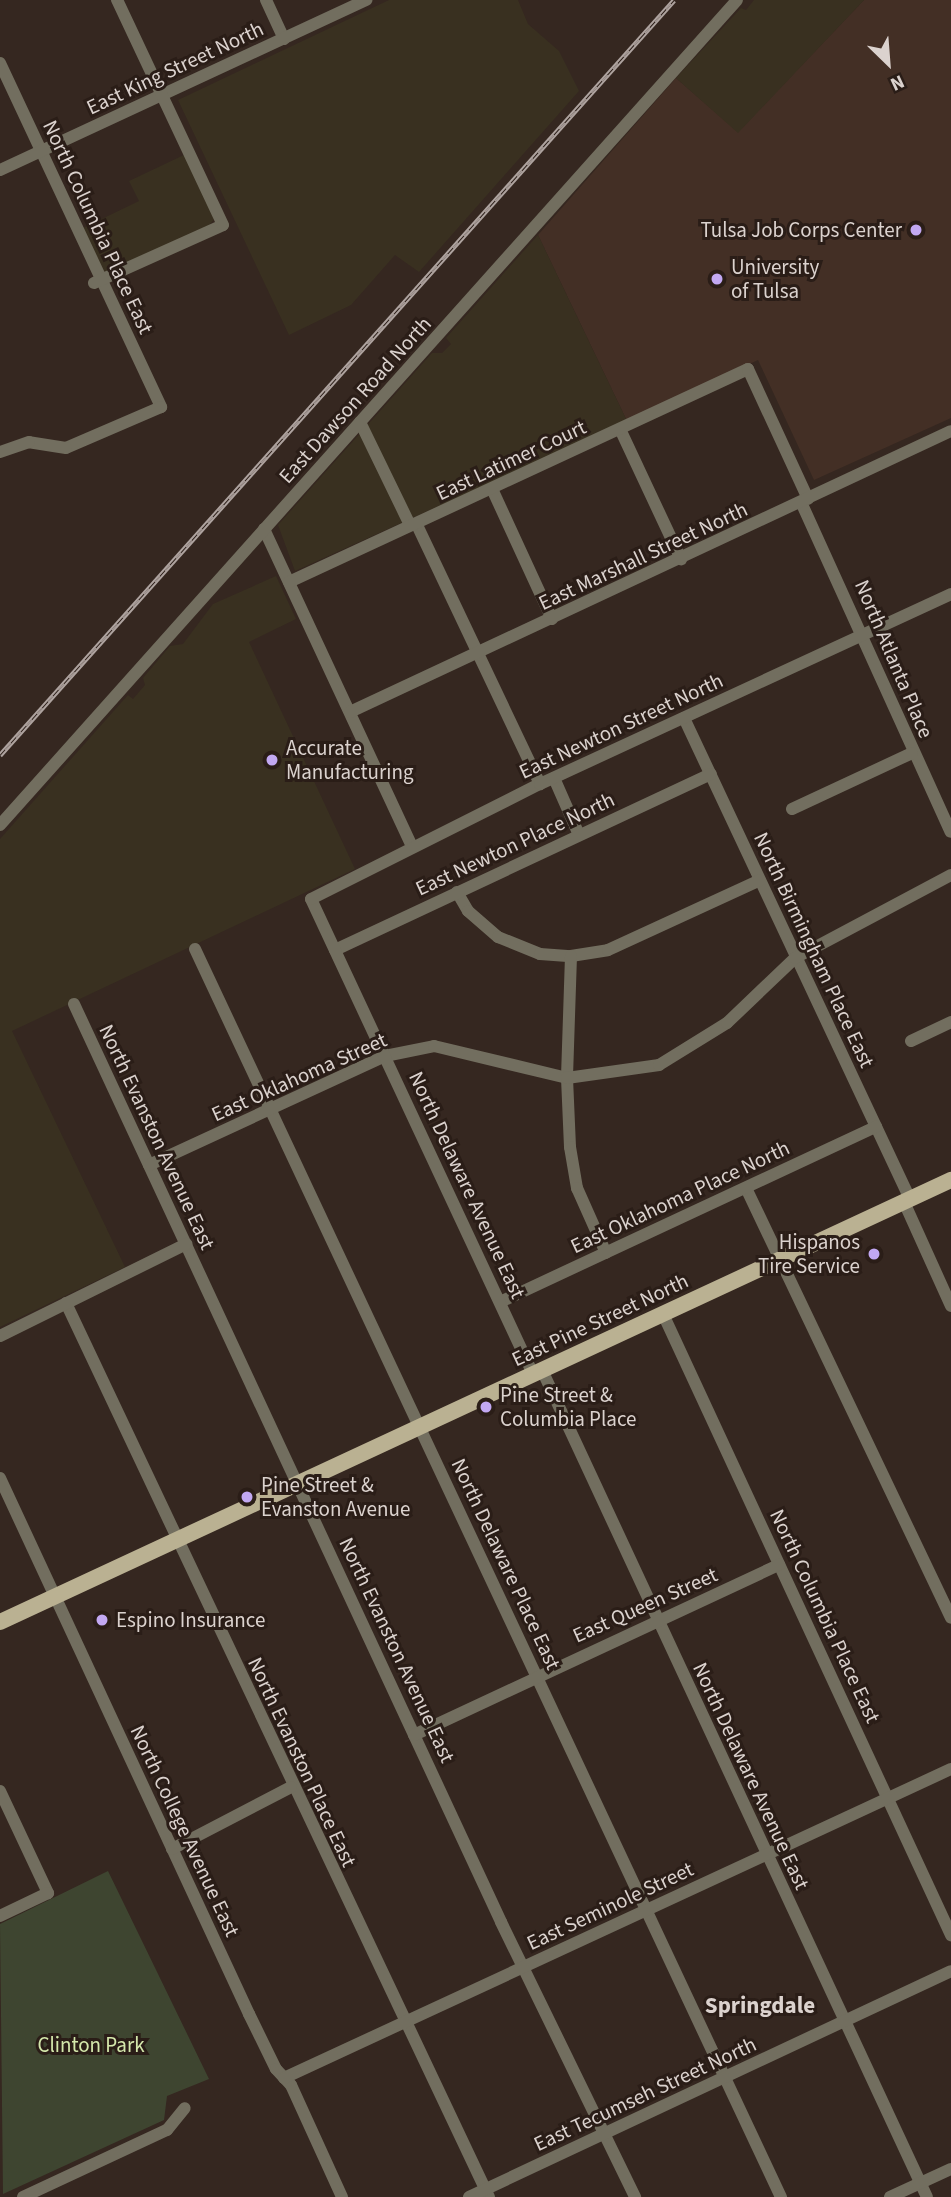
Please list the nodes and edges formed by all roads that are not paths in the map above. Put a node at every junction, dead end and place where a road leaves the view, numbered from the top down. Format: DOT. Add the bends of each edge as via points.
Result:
graph roads {
  1 [pos="117,0"];
  2 [pos="266,0"];
  3 [pos="366,0"];
  4 [pos="737,0"];
  5 [pos="284,39"];
  6 [pos="0,63"];
  7 [pos="162,96"];
  8 [pos="42,150"];
  9 [pos="0,170"];
  10 [pos="98,281"];
  11 [pos="748,369"];
  12 [pos="360,422"];
  13 [pos="620,429"];
  14 [pos="951,431"];
  15 [pos="0,452"];
  16 [pos="493,491"];
  17 [pos="805,500"];
  18 [pos="414,525"];
  19 [pos="264,529"];
  20 [pos="681,559"];
  21 [pos="289,582"];
  22 [pos="951,594"];
  23 [pos="552,619"];
  24 [pos="860,636"];
  25 [pos="478,653"];
  26 [pos="349,712"];
  27 [pos="684,718"];
  28 [pos="912,753"];
  29 [pos="711,774"];
  30 [pos="554,778"];
  31 [pos="540,784"];
  32 [pos="792,809"];
  33 [pos="0,825"];
  34 [pos="951,832"];
  35 [pos="579,835"];
  36 [pos="412,846"];
  37 [pos="951,876"];
  38 [pos="760,880"];
  39 [pos="457,892"];
  40 [pos="311,899"];
  41 [pos="195,949"];
  42 [pos="335,950"];
  43 [pos="571,956"];
  44 [pos="794,958"];
  45 [pos="74,1004"];
  46 [pos="951,1022"];
  47 [pos="911,1041"];
  48 [pos="385,1056"];
  49 [pos="567,1078"];
  50 [pos="271,1110"];
  51 [pos="876,1127"];
  52 [pos="149,1165"];
  53 [pos="951,1180"];
  54 [pos="746,1188"];
  55 [pos="907,1200"];
  56 [pos="186,1244"];
  57 [pos="606,1253"];
  58 [pos="782,1258"];
  59 [pos="500,1302"];
  60 [pos="66,1303"];
  61 [pos="951,1306"];
  62 [pos="663,1314"];
  63 [pos="0,1336"];
  64 [pos="538,1372"];
  65 [pos="420,1428"];
  66 [pos="0,1478"];
  67 [pos="298,1483"];
  68 [pos="176,1541"];
  69 [pos="779,1565"];
  70 [pos="55,1596"];
  71 [pos="951,1618"];
  72 [pos="658,1621"];
  73 [pos="0,1622"];
  74 [pos="536,1674"];
  75 [pos="415,1735"];
  76 [pos="951,1769"];
  77 [pos="291,1787"];
  78 [pos="0,1791"];
  79 [pos="890,1797"];
  80 [pos="172,1849"];
  81 [pos="766,1854"];
  82 [pos="647,1911"];
  83 [pos="0,1916"];
  84 [pos="951,1935"];
  85 [pos="526,1966"];
  86 [pos="951,1971"];
  87 [pos="404,2022"];
  88 [pos="846,2022"];
  89 [pos="724,2077"];
  90 [pos="284,2078"];
  91 [pos="185,2108"];
  92 [pos="606,2134"];
  93 [pos="951,2169"];
  94 [pos="921,2183"];
  95 [pos="487,2193"];
  96 [pos="23,2197"];
  97 [pos="342,2197"];
  98 [pos="468,2197"];
  99 [pos="635,2197"];
  100 [pos="781,2197"];
  101 [pos="890,2197"];
  102 [pos="927,2197"];
  1 -- 7 [label="street"];
  2 -- 5 [label="street"];
  3 -- 5 [label="street, East King Street North"];
  4 -- 12 [label="street, East Dawson Road North"];
  5 -- 7 [label="street, East King Street North"];
  6 -- 8 [label="street, North Columbia Place East"];
  7 -- 8 [label="street, East King Street North"];
  7 -- 10 [label="street" via="223,225"];
  8 -- 9 [label="street, East King Street North"];
  8 -- 10 [label="street, North Columbia Place East"];
  10 -- 15 [label="street, North Columbia Place East" via="161,407 66,448 29,442"];
  11 -- 13 [label="street, East Latimer Court"];
  11 -- 17 [label="street, North Atlanta Place"];
  12 -- 18 [label="street"];
  12 -- 19 [label="street, East Dawson Road North"];
  13 -- 16 [label="street, East Latimer Court"];
  13 -- 20 [label="street"];
  14 -- 17 [label="street, East Marshall Street North"];
  16 -- 18 [label="street, East Latimer Court"];
  16 -- 23 [label="street"];
  17 -- 20 [label="street, East Marshall Street North"];
  17 -- 24 [label="street, North Atlanta Place" via="860,622"];
  18 -- 21 [label="street, East Latimer Court"];
  18 -- 25 [label="street"];
  19 -- 21 [label="street"];
  19 -- 33 [label="street, East Dawson Road North"];
  20 -- 23 [label="street, East Marshall Street North"];
  21 -- 26 [label="street"];
  22 -- 24 [label="street, East Newton Street North"];
  23 -- 25 [label="street, East Marshall Street North"];
  24 -- 27 [label="street, East Newton Street North"];
  24 -- 28 [label="street, North Atlanta Place"];
  25 -- 26 [label="street, East Marshall Street North"];
  25 -- 31 [label="street"];
  26 -- 36 [label="street"];
  27 -- 29 [label="street, North Birmingham Place East"];
  27 -- 30 [label="street, East Newton Street North"];
  28 -- 32 [label="street"];
  28 -- 34 [label="street, North Atlanta Place"];
  29 -- 35 [label="street, East Newton Place North"];
  29 -- 38 [label="street, North Birmingham Place East"];
  30 -- 31 [label="street, East Newton Street North"];
  30 -- 35 [label="street"];
  31 -- 36 [label="street, East Newton Street North"];
  35 -- 39 [label="street, East Newton Place North"];
  36 -- 40 [label="street, East Newton Street North"];
  37 -- 44 [label="street, East Oklahoma Street"];
  38 -- 43 [label="street" via="608,950"];
  38 -- 44 [label="street, North Birmingham Place East"];
  39 -- 42 [label="street, East Newton Place North"];
  39 -- 43 [label="street" via="468,911 498,937 540,954"];
  40 -- 42 [label="street, North Delaware Avenue East"];
  41 -- 50 [label="street, North Delaware Place East"];
  42 -- 48 [label="street, North Delaware Avenue East"];
  43 -- 49 [label="street"];
  44 -- 49 [label="street, East Oklahoma Street" via="727,1023 659,1065"];
  44 -- 51 [label="street, North Birmingham Place East"];
  45 -- 52 [label="street, North Evanston Avenue East"];
  46 -- 47 [label="street"];
  48 -- 49 [label="street, East Oklahoma Street" via="434,1046"];
  48 -- 50 [label="street, East Oklahoma Street"];
  48 -- 59 [label="street, North Delaware Avenue East"];
  49 -- 57 [label="street" via="573,1170"];
  50 -- 52 [label="street, East Oklahoma Street"];
  50 -- 65 [label="street, North Delaware Place East"];
  51 -- 54 [label="street, East Oklahoma Place North"];
  51 -- 55 [label="street, North Birmingham Place East"];
  52 -- 56 [label="street, North Evanston Avenue East"];
  53 -- 55 [label="main road, East Pine Street North"];
  54 -- 57 [label="street, East Oklahoma Place North"];
  54 -- 58 [label="street"];
  55 -- 58 [label="main road, East Pine Street North"];
  55 -- 61 [label="street, North Birmingham Place East"];
  56 -- 60 [label="street"];
  56 -- 67 [label="street, North Evanston Avenue East"];
  57 -- 59 [label="street, East Oklahoma Place North"];
  58 -- 62 [label="main road, East Pine Street North"];
  58 -- 71 [label="street"];
  59 -- 64 [label="street, North Delaware Avenue East"];
  60 -- 63 [label="street"];
  60 -- 68 [label="street, North Evanston Place East"];
  62 -- 64 [label="main road, East Pine Street North"];
  62 -- 69 [label="street, North Columbia Place East"];
  64 -- 65 [label="main road, East Pine Street North"];
  64 -- 72 [label="street, North Delaware Avenue East"];
  65 -- 67 [label="main road, East Pine Street North"];
  65 -- 74 [label="street, North Delaware Place East"];
  66 -- 70 [label="street, North College Avenue East"];
  67 -- 68 [label="main road, East Pine Street North"];
  67 -- 75 [label="street, North Evanston Avenue East"];
  68 -- 70 [label="main road, East Pine Street North"];
  68 -- 77 [label="street, North Evanston Place East"];
  69 -- 72 [label="street, East Queen Street"];
  69 -- 79 [label="street, North Columbia Place East"];
  70 -- 73 [label="main road, East Pine Street North"];
  70 -- 80 [label="street, North College Avenue East"];
  72 -- 74 [label="street, East Queen Street"];
  72 -- 81 [label="street, North Delaware Avenue East"];
  74 -- 75 [label="street, East Queen Street"];
  74 -- 82 [label="street, North Delaware Place East"];
  75 -- 85 [label="street, North Evanston Avenue East"];
  76 -- 79 [label="street, East Seminole Street"];
  77 -- 80 [label="street"];
  77 -- 87 [label="street, North Evanston Place East"];
  78 -- 83 [label="street" via="48,1892"];
  79 -- 81 [label="street, East Seminole Street"];
  79 -- 84 [label="street, North Columbia Place East"];
  80 -- 90 [label="street, North College Avenue East"];
  81 -- 82 [label="street, East Seminole Street"];
  81 -- 88 [label="street, North Delaware Avenue East"];
  82 -- 85 [label="street, East Seminole Street"];
  82 -- 89 [label="street, North Delaware Place East"];
  85 -- 87 [label="street, East Seminole Street"];
  85 -- 92 [label="street, North Evanston Avenue East"];
  86 -- 88 [label="street, East Tecumseh Street North"];
  87 -- 90 [label="street, East Seminole Street"];
  87 -- 95 [label="street, North Evanston Place East"];
  88 -- 89 [label="street, East Tecumseh Street North"];
  88 -- 94 [label="street, North Delaware Avenue East"];
  89 -- 92 [label="street, East Tecumseh Street North"];
  89 -- 100 [label="street, North Delaware Place East"];
  90 -- 97 [label="street, North College Avenue East"];
  91 -- 96 [label="street" via="167,2130"];
  92 -- 95 [label="street, East Tecumseh Street North"];
  92 -- 99 [label="street, North Evanston Avenue East"];
  93 -- 94 [label="street"];
  94 -- 101 [label="street"];
  94 -- 102 [label="street, North Delaware Avenue East"];
  95 -- 98 [label="street, East Tecumseh Street North"];
}
